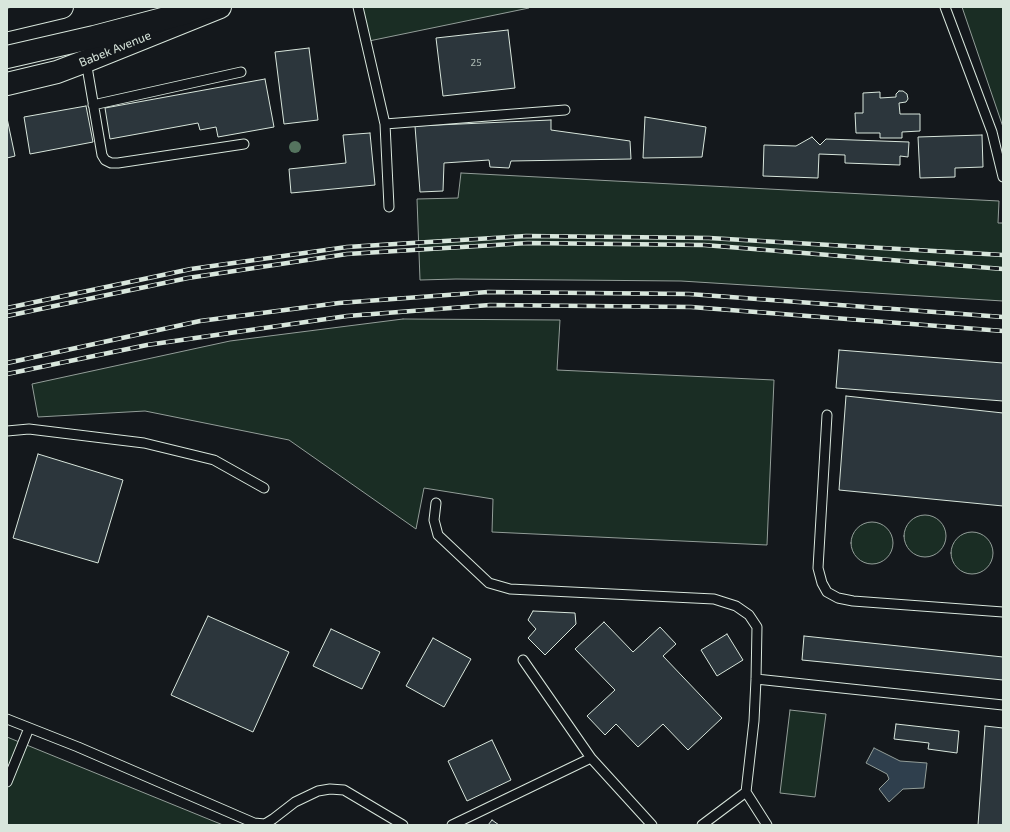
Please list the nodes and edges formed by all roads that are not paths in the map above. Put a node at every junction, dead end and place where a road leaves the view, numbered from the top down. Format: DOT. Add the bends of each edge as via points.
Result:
graph roads {
  1 [pos="62,7"];
  2 [pos="208,7"];
  3 [pos="220,7"];
  4 [pos="358,7"];
  5 [pos="945,7"];
  6 [pos="7,20"];
  7 [pos="7,57"];
  8 [pos="86,61"];
  9 [pos="241,72"];
  10 [pos="7,84"];
  11 [pos="93,105"];
  12 [pos="565,110"];
  13 [pos="385,124"];
  14 [pos="244,144"];
  15 [pos="1003,177"];
  16 [pos="389,207"];
  17 [pos="827,415"];
  18 [pos="7,431"];
  19 [pos="264,488"];
  20 [pos="436,503"];
  21 [pos="1003,612"];
  22 [pos="523,660"];
  23 [pos="756,679"];
  24 [pos="1003,705"];
  25 [pos="7,719"];
  26 [pos="29,728"];
  27 [pos="591,758"];
  28 [pos="7,782"];
  29 [pos="746,792"];
  30 [pos="404,825"];
  31 [pos="452,825"];
  32 [pos="652,825"];
  33 [pos="702,825"];
  34 [pos="767,825"];
  1 -- 6 [label="main road"];
  2 -- 7 [label="main road, Babek Avenue"];
  3 -- 8 [label="main road, Babek Avenue"];
  4 -- 13 [label="lane"];
  5 -- 15 [label="lane" via="992,132"];
  8 -- 10 [label="main road, Babek Avenue" via="57,72"];
  8 -- 11 [label="lane"];
  9 -- 11 [label="lane"];
  11 -- 14 [label="lane" via="102,156 111,163"];
  12 -- 13 [label="lane"];
  13 -- 16 [label="lane"];
  17 -- 21 [label="lane" via="818,568 822,583 828,592 838,598 853,601"];
  18 -- 19 [label="lane" via="29,429 144,443 214,460"];
  20 -- 23 [label="lane" via="434,520 438,535 489,583 510,589 714,599 736,606 748,615 757,627"];
  22 -- 27 [label="lane"];
  23 -- 24 [label="lane"];
  23 -- 29 [label="lane"];
  25 -- 26 [label="lane"];
  26 -- 28 [label="lane"];
  26 -- 30 [label="lane" via="254,823 265,824 295,802 330,789 344,790"];
  27 -- 31 [label="lane"];
  27 -- 32 [label="lane"];
  29 -- 33 [label="lane"];
  29 -- 34 [label="lane"];
}
